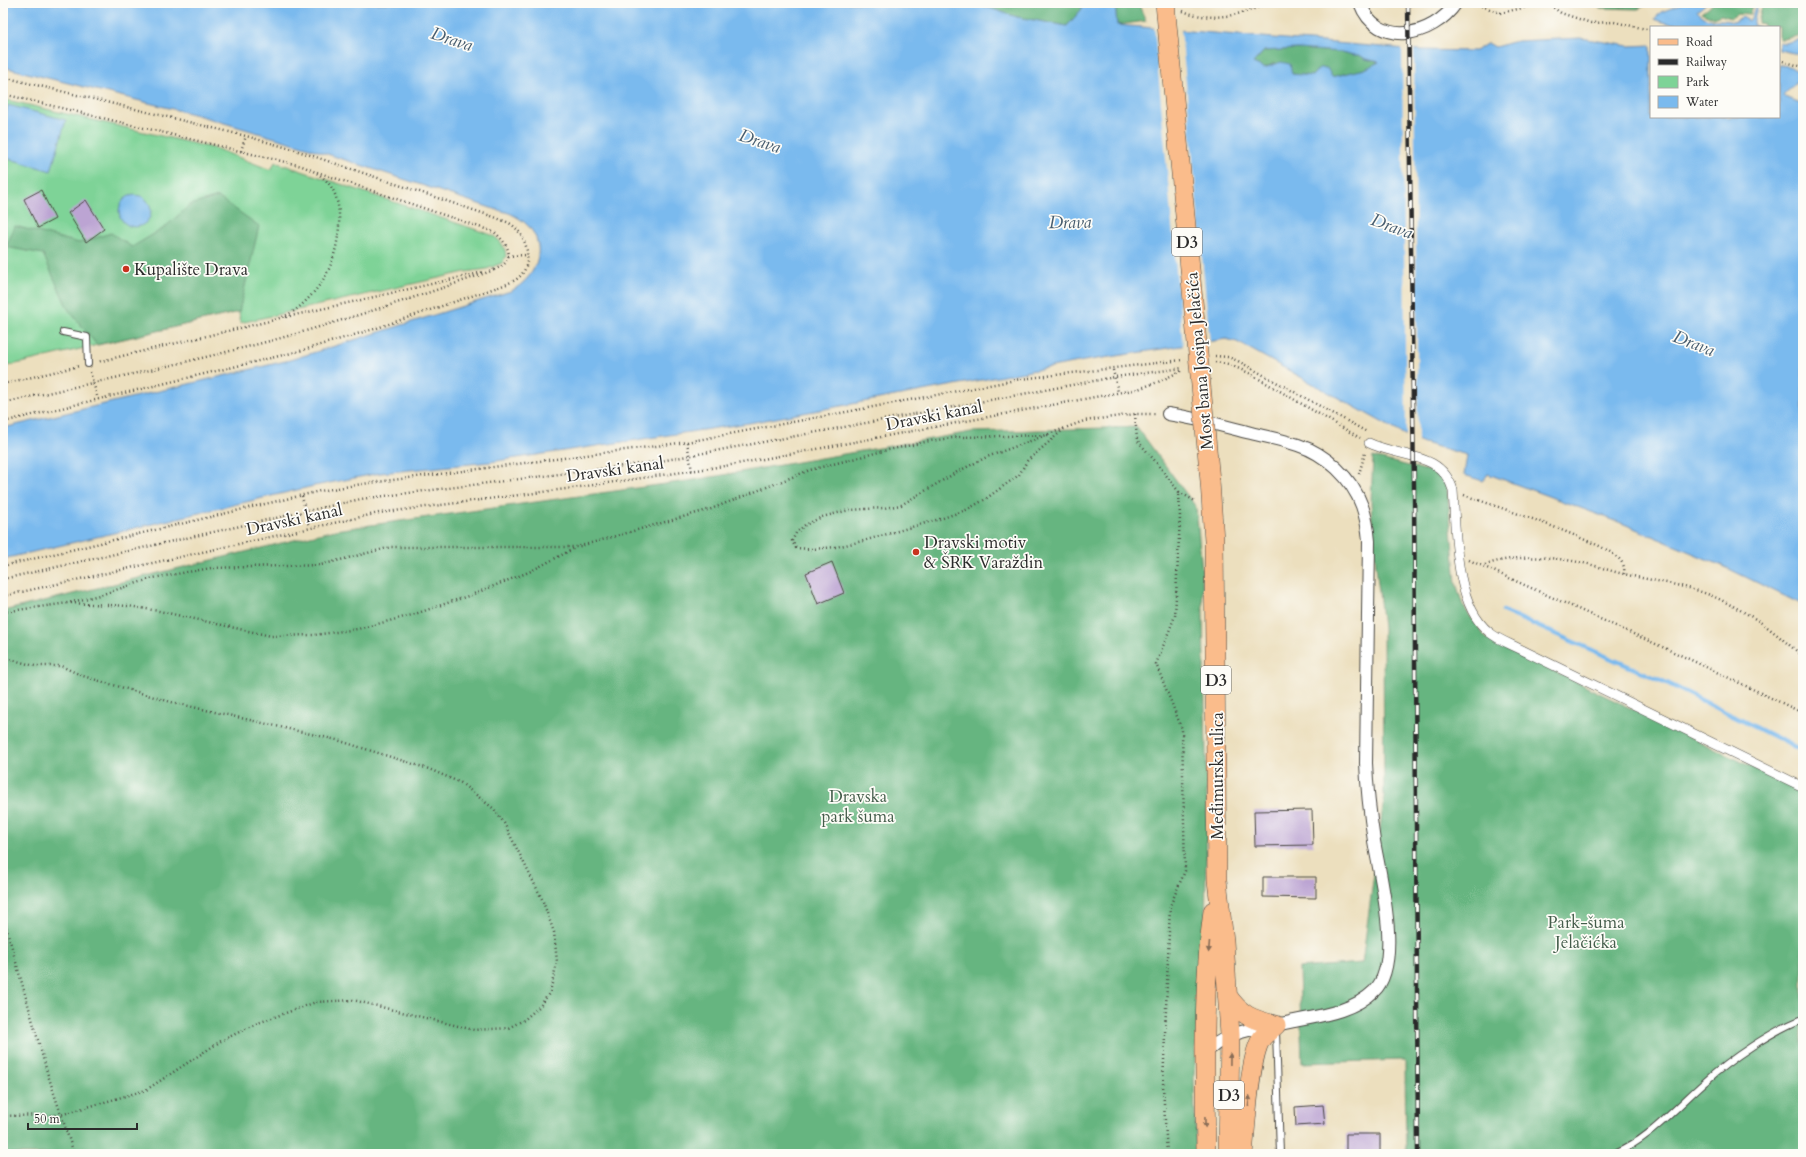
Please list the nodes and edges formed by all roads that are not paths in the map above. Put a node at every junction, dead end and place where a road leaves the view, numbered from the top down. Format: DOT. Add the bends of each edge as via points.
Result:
graph roads {
  1 [pos="1360,3"];
  2 [pos="1456,3"];
  3 [pos="1171,6"];
  4 [pos="63,332"];
  5 [pos="88,364"];
  6 [pos="1168,414"];
  7 [pos="1369,443"];
  8 [pos="1210,481"];
  9 [pos="1803,787"];
  10 [pos="1217,880"];
  11 [pos="1227,995"];
  12 [pos="1803,1019"];
  13 [pos="1276,1025"];
  14 [pos="1230,1035"];
  15 [pos="1204,1055"];
  16 [pos="1206,1154"];
  17 [pos="1228,1154"];
  18 [pos="1243,1154"];
  19 [pos="1280,1154"];
  20 [pos="1614,1154"];
  1 -- 2 [label="street" via="1369,19 1377,26 1388,32 1400,34 1431,26 1451,11"];
  3 -- 8 [label="main road, Most bana Josipa Jelačića / D3, bridge"];
  4 -- 5 [label="lane" via="87,337"];
  6 -- 13 [label="street" via="1299,445 1318,454 1346,478 1357,493 1364,510 1369,541 1367,797 1383,881 1388,926 1386,969 1375,991 1358,1003 1333,1013"];
  7 -- 9 [label="street" via="1387,451 1428,460 1445,472 1452,490 1458,555 1465,591 1471,609 1488,632"];
  8 -- 10 [label="main road, Međimurska ulica / D3" via="1214,549"];
  10 -- 11 [label="main road, Međimurska ulica / D3"];
  10 -- 15 [label="main road, Međimurska ulica / D3, one-way" via="1208,966"];
  11 -- 13 [label="main road" via="1243,1014"];
  11 -- 14 [label="main road, Međimurska ulica / D3"];
  12 -- 20 [label="lane" via="1772,1034 1724,1065 1653,1130"];
  13 -- 14 [label="street"];
  18 -- 13 [label="main road, one-way" via="1257,1048 1262,1038"];
  13 -- 19 [label="lane"];
  14 -- 15 [label="street" via="1212,1046"];
  17 -- 14 [label="main road, Međimurska ulica / D3, one-way"];
  15 -- 16 [label="main road, Međimurska ulica / D3, one-way"];
}
